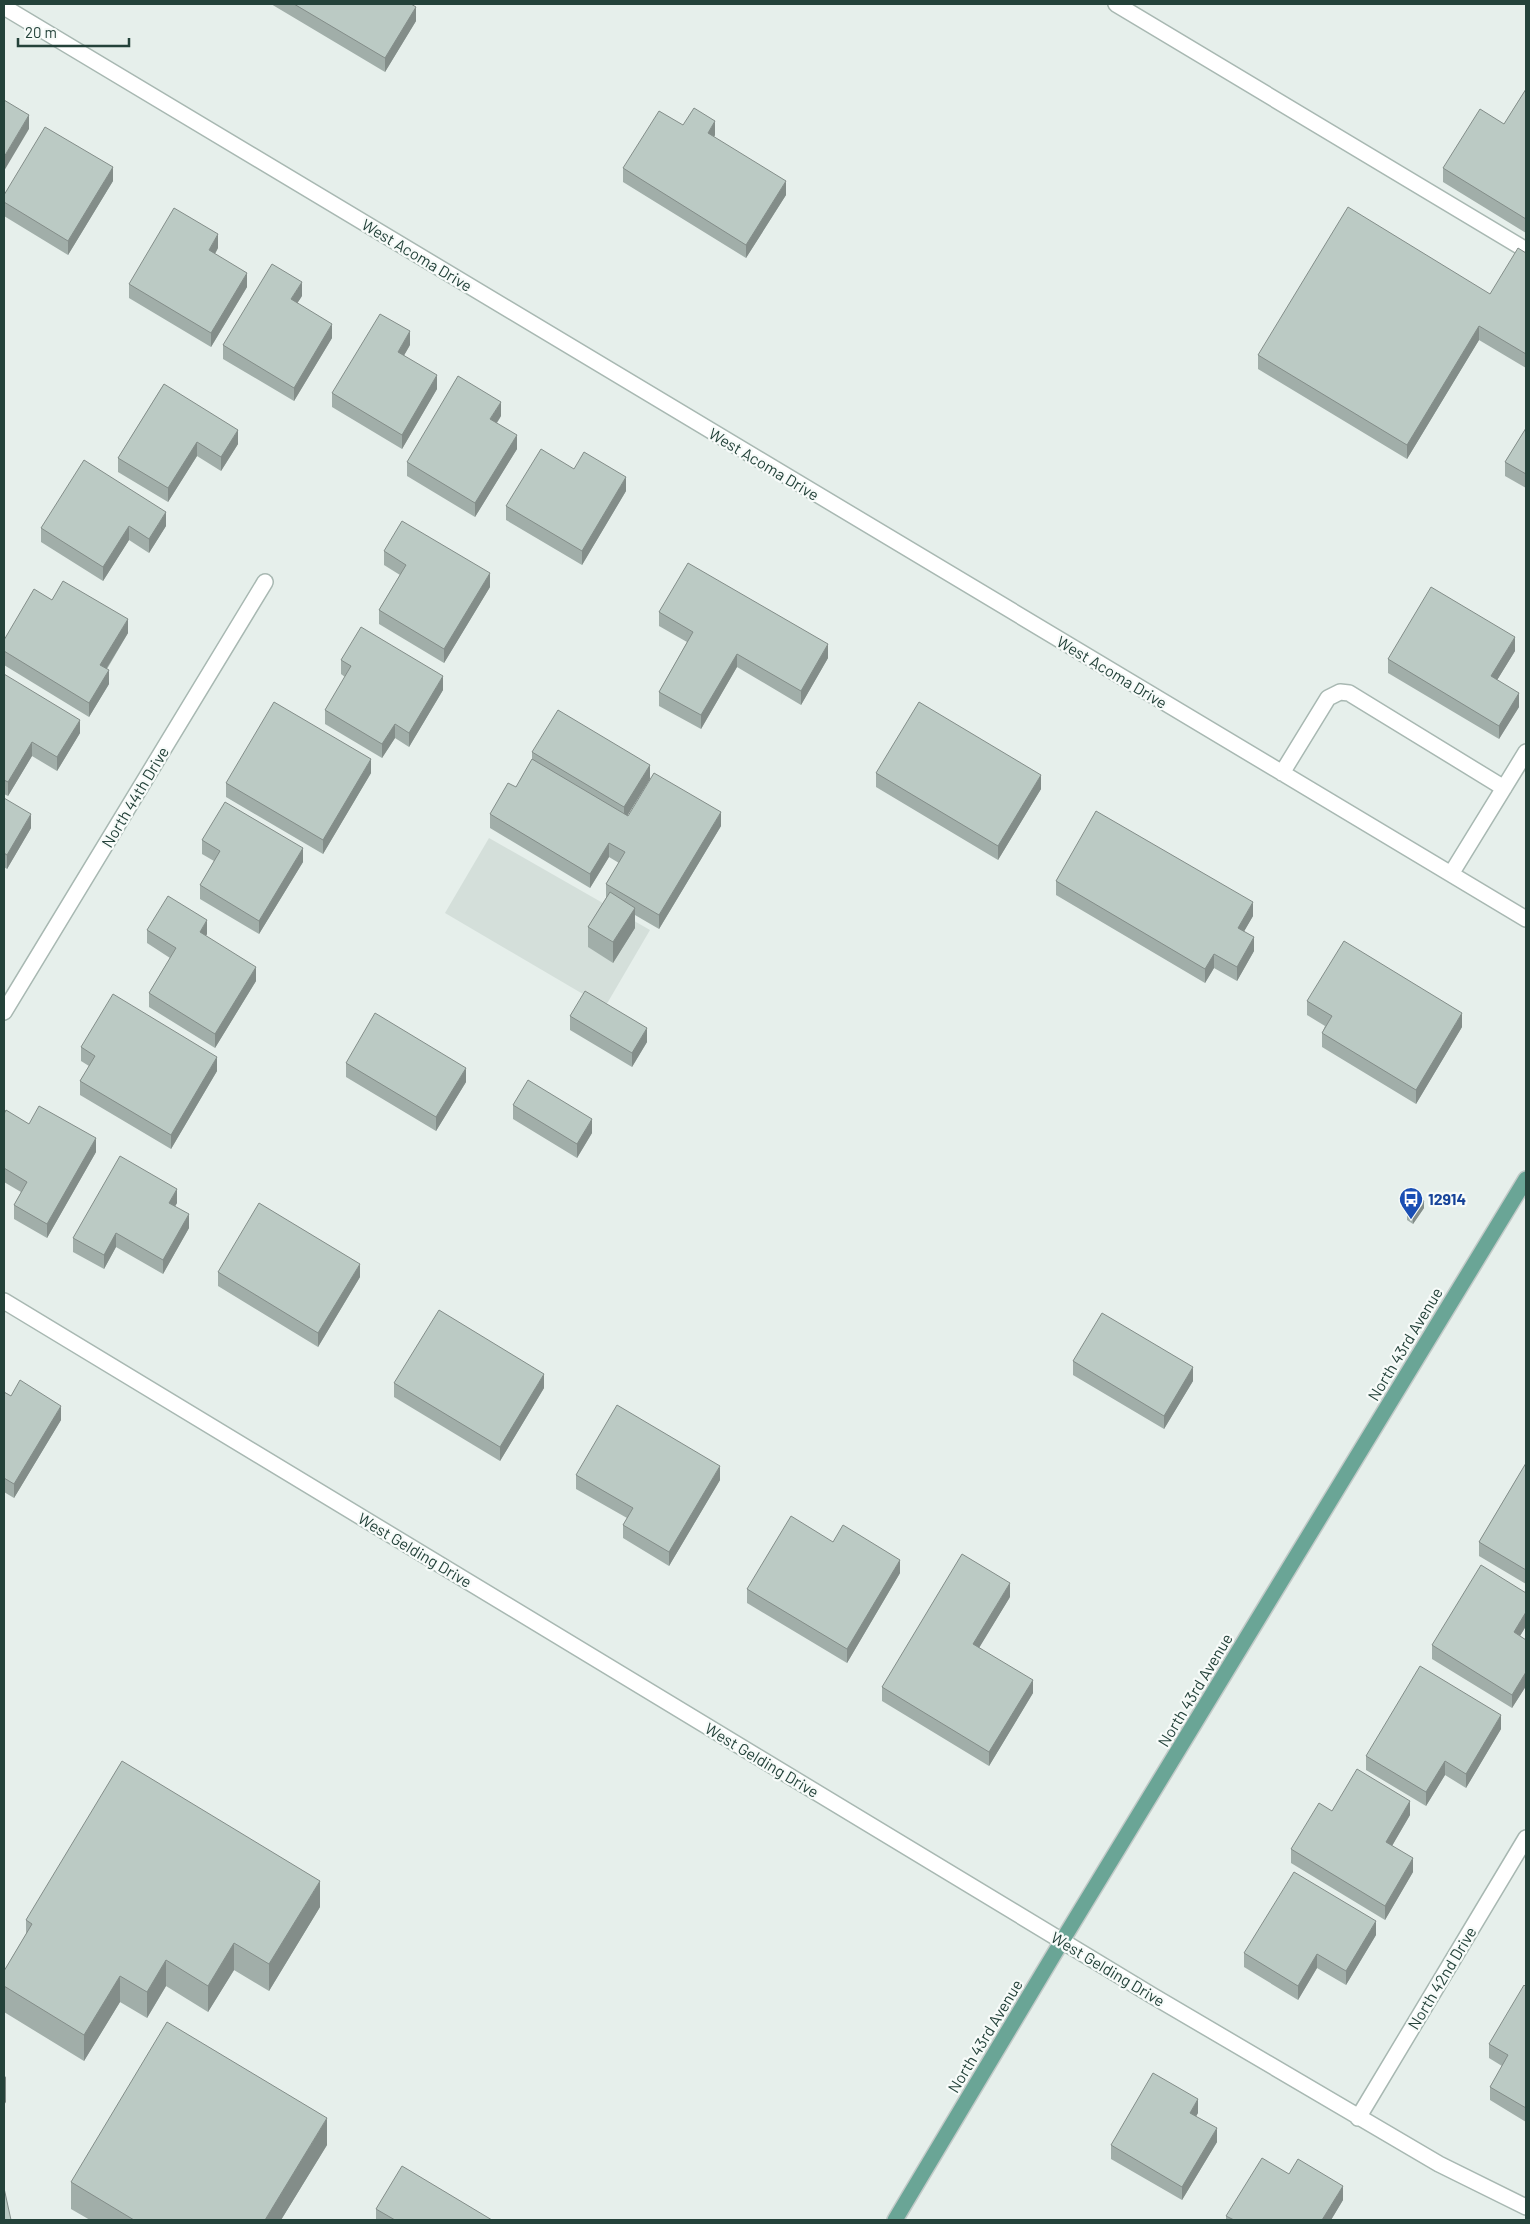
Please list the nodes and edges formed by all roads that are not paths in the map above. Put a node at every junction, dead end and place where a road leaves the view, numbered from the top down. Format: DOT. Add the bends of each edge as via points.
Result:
graph roads {
  1 [pos="1116,4"];
  2 [pos="4,7"];
  3 [pos="1526,250"];
  4 [pos="266,582"];
  5 [pos="1526,752"];
  6 [pos="1282,773"];
  7 [pos="1504,788"];
  8 [pos="1451,874"];
  9 [pos="1526,919"];
  10 [pos="4,1012"];
  11 [pos="1526,1179"];
  12 [pos="4,1301"];
  13 [pos="1526,1838"];
  14 [pos="1062,1941"];
  15 [pos="1358,2118"];
  16 [pos="1526,2207"];
  17 [pos="895,2220"];
  1 -- 3 [label="street"];
  2 -- 6 [label="street, West Acoma Drive"];
  4 -- 10 [label="street, North 44th Drive"];
  5 -- 7 [label="street"];
  6 -- 7 [label="street" via="1328,698 1340,692 1349,693"];
  6 -- 8 [label="street, West Acoma Drive"];
  7 -- 8 [label="street"];
  8 -- 9 [label="street, West Acoma Drive"];
  11 -- 14 [label="main road, North 43rd Avenue"];
  12 -- 14 [label="street, West Gelding Drive"];
  13 -- 15 [label="street, North 42nd Drive"];
  14 -- 15 [label="street, West Gelding Drive"];
  14 -- 17 [label="main road, North 43rd Avenue"];
  15 -- 16 [label="street, West Gelding Drive" via="1439,2164"];
}
